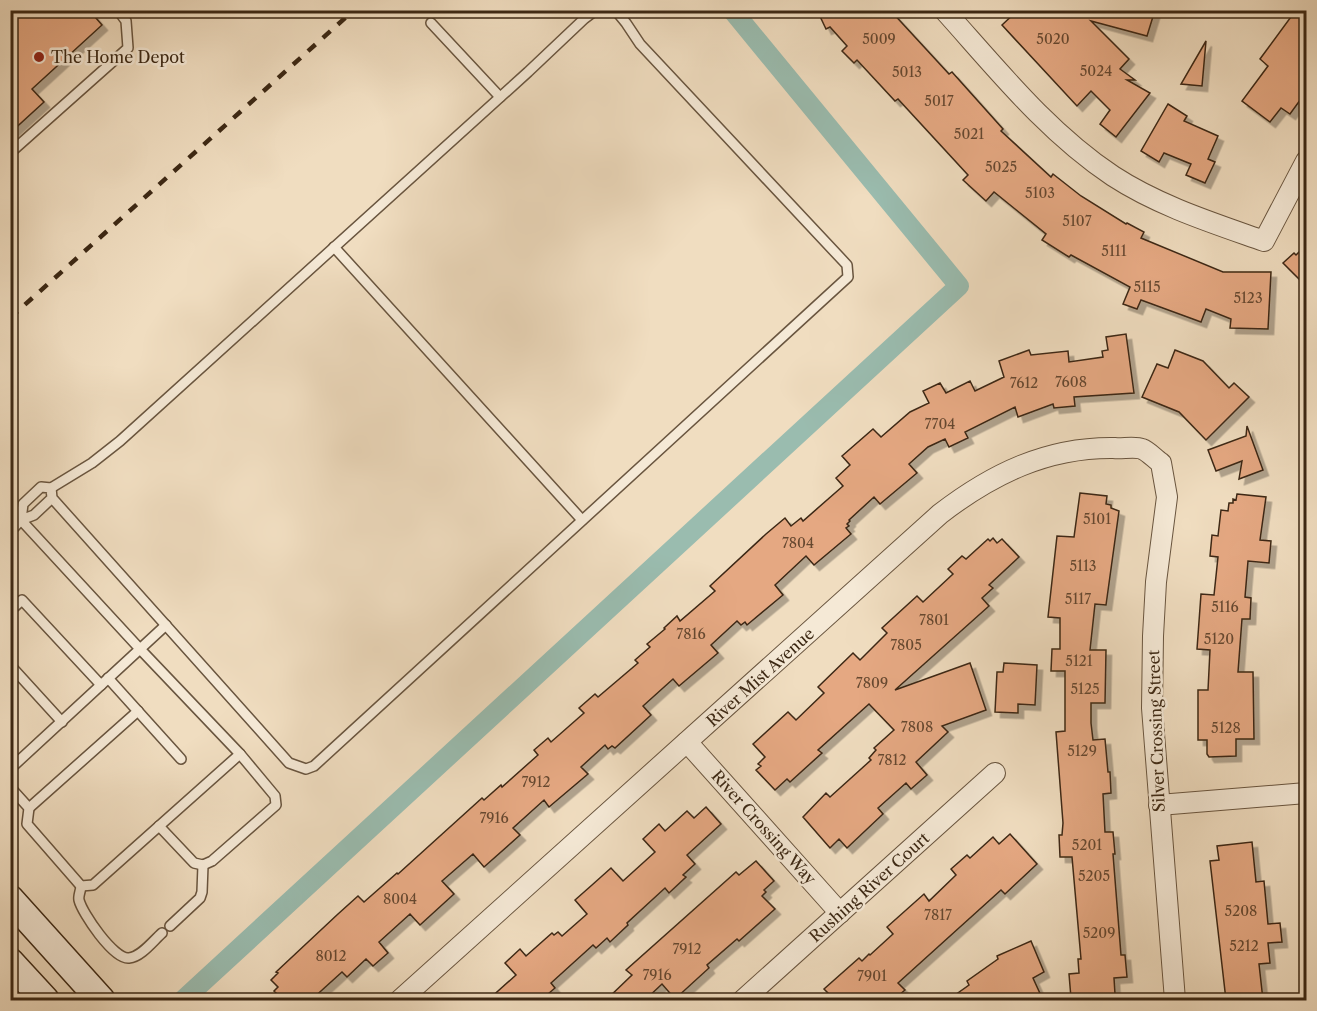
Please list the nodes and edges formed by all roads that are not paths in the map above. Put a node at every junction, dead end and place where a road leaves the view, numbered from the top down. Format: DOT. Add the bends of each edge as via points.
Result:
graph roads {
  1 [pos="118,10"];
  2 [pos="596,10"];
  3 [pos="603,10"];
  4 [pos="944,10"];
  5 [pos="431,23"];
  6 [pos="500,97"];
  7 [pos="10,153"];
  8 [pos="1306,161"];
  9 [pos="334,247"];
  10 [pos="1161,463"];
  11 [pos="48,491"];
  12 [pos="21,520"];
  13 [pos="582,520"];
  14 [pos="10,532"];
  15 [pos="10,611"];
  16 [pos="166,625"];
  17 [pos="140,649"];
  18 [pos="10,665"];
  19 [pos="104,681"];
  20 [pos="138,711"];
  21 [pos="62,722"];
  22 [pos="687,742"];
  23 [pos="240,754"];
  24 [pos="181,759"];
  25 [pos="10,769"];
  26 [pos="995,773"];
  27 [pos="10,788"];
  28 [pos="1306,793"];
  29 [pos="1159,805"];
  30 [pos="29,808"];
  31 [pos="159,826"];
  32 [pos="203,865"];
  33 [pos="81,886"];
  34 [pos="12,904"];
  35 [pos="840,913"];
  36 [pos="170,926"];
  37 [pos="162,933"];
  38 [pos="10,962"];
  39 [pos="45,1000"];
  40 [pos="101,1000"];
  41 [pos="400,1000"];
  42 [pos="743,1000"];
  43 [pos="1174,1000"];
  1 -- 7 [label="lane" via="126,21 128,48"];
  2 -- 6 [label="lane"];
  3 -- 13 [label="lane" via="616,12 640,44 847,265 848,277"];
  4 -- 8 [label="street" via="1071,146 1114,177 1188,214 1264,241"];
  5 -- 6 [label="lane"];
  6 -- 9 [label="lane"];
  9 -- 11 [label="lane" via="120,441"];
  9 -- 13 [label="lane"];
  10 -- 22 [label="street, River Mist Avenue" via="1142,449 1069,452 1000,474 969,492"];
  10 -- 29 [label="street, Silver Crossing Street" via="1167,497 1156,582 1152,696"];
  11 -- 12 [label="lane" via="34,515"];
  11 -- 12 [label="lane" via="23,504"];
  11 -- 16 [label="lane"];
  12 -- 14 [label="lane"];
  12 -- 17 [label="lane"];
  13 -- 16 [label="lane" via="314,766 306,769 289,763"];
  15 -- 19 [label="lane" via="22,600"];
  16 -- 17 [label="lane"];
  17 -- 19 [label="lane"];
  17 -- 23 [label="lane"];
  18 -- 21 [label="lane"];
  19 -- 20 [label="lane"];
  19 -- 21 [label="lane"];
  20 -- 24 [label="lane"];
  20 -- 30 [label="lane"];
  21 -- 25 [label="lane"];
  22 -- 35 [label="street, River Crossing Way"];
  22 -- 41 [label="street, River Mist Avenue"];
  23 -- 31 [label="lane"];
  23 -- 32 [label="lane" via="275,796 276,805"];
  26 -- 35 [label="street, Rushing River Court"];
  27 -- 30 [label="lane"];
  28 -- 29 [label="street"];
  29 -- 43 [label="street, Silver Crossing Street"];
  30 -- 33 [label="lane" via="27,824"];
  31 -- 32 [label="lane" via="194,863"];
  31 -- 33 [label="lane" via="93,885"];
  32 -- 36 [label="lane" via="200,898"];
  33 -- 37 [label="lane" via="79,899 86,913 102,938 124,958 139,954"];
  34 -- 40 [label="main road"];
  35 -- 42 [label="street, Rushing River Court"];
  38 -- 39 [label="main road"];
}
